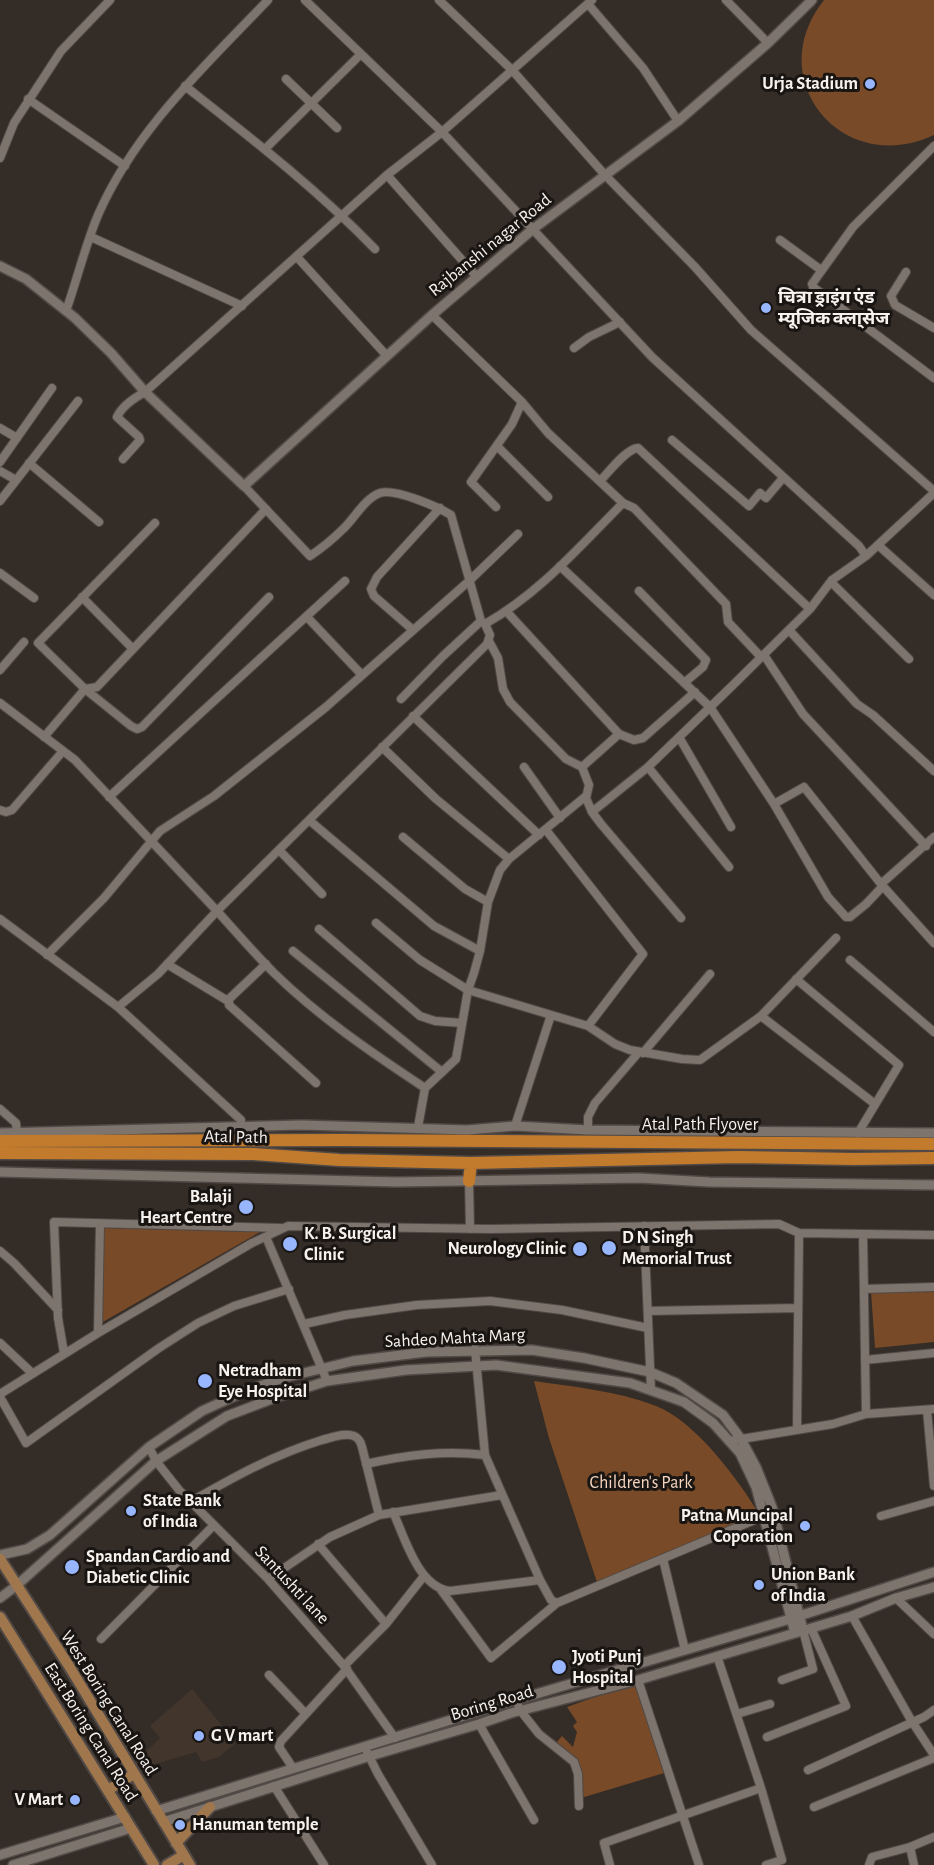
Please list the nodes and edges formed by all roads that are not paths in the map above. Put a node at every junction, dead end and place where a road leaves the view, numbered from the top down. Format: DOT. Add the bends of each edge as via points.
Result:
graph roads {
  1 [pos="110,0"];
  2 [pos="268,0"];
  3 [pos="305,0"];
  4 [pos="439,0"];
  5 [pos="726,0"];
  6 [pos="812,0"];
  7 [pos="590,2"];
  8 [pos="768,43"];
  9 [pos="361,54"];
  10 [pos="512,70"];
  11 [pos="286,79"];
  12 [pos="185,86"];
  13 [pos="28,99"];
  14 [pos="312,103"];
  15 [pos="678,121"];
  16 [pos="337,128"];
  17 [pos="442,132"];
  18 [pos="934,146"];
  19 [pos="265,148"];
  20 [pos="0,158"];
  21 [pos="125,166"];
  22 [pos="387,175"];
  23 [pos="605,175"];
  24 [pos="343,215"];
  25 [pos="533,229"];
  26 [pos="91,237"];
  27 [pos="780,240"];
  28 [pos="375,249"];
  29 [pos="297,257"];
  30 [pos="0,266"];
  31 [pos="821,270"];
  32 [pos="906,272"];
  33 [pos="477,277"];
  34 [pos="242,306"];
  35 [pos="66,311"];
  36 [pos="432,315"];
  37 [pos="620,322"];
  38 [pos="934,328"];
  39 [pos="574,348"];
  40 [pos="387,356"];
  41 [pos="934,378"];
  42 [pos="52,388"];
  43 [pos="145,392"];
  44 [pos="78,401"];
  45 [pos="522,402"];
  46 [pos="0,428"];
  47 [pos="17,438"];
  48 [pos="672,440"];
  49 [pos="497,446"];
  50 [pos="123,459"];
  51 [pos="0,462"];
  52 [pos="28,463"];
  53 [pos="0,471"];
  54 [pos="783,478"];
  55 [pos="16,480"];
  56 [pos="600,481"];
  57 [pos="244,486"];
  58 [pos="934,492"];
  59 [pos="548,497"];
  60 [pos="0,501"];
  61 [pos="623,502"];
  62 [pos="496,507"];
  63 [pos="440,508"];
  64 [pos="266,509"];
  65 [pos="99,522"];
  66 [pos="155,523"];
  67 [pos="518,534"];
  68 [pos="878,544"];
  69 [pos="863,551"];
  70 [pos="560,566"];
  71 [pos="0,573"];
  72 [pos="832,580"];
  73 [pos="345,581"];
  74 [pos="469,581"];
  75 [pos="639,591"];
  76 [pos="934,595"];
  77 [pos="82,597"];
  78 [pos="269,597"];
  79 [pos="34,598"];
  80 [pos="807,606"];
  81 [pos="507,612"];
  82 [pos="307,617"];
  83 [pos="483,623"];
  84 [pos="413,630"];
  85 [pos="789,630"];
  86 [pos="489,641"];
  87 [pos="24,642"];
  88 [pos="133,649"];
  89 [pos="759,653"];
  90 [pos="909,659"];
  91 [pos="0,670"];
  92 [pos="362,675"];
  93 [pos="684,683"];
  94 [pos="85,689"];
  95 [pos="697,694"];
  96 [pos="400,699"];
  97 [pos="0,703"];
  98 [pos="708,705"];
  99 [pos="413,716"];
  100 [pos="619,734"];
  101 [pos="44,736"];
  102 [pos="679,737"];
  103 [pos="382,747"];
  104 [pos="63,751"];
  105 [pos="524,767"];
  106 [pos="582,767"];
  107 [pos="648,767"];
  108 [pos="934,771"];
  109 [pos="109,797"];
  110 [pos="588,803"];
  111 [pos="774,804"];
  112 [pos="0,810"];
  113 [pos="560,818"];
  114 [pos="309,820"];
  115 [pos="731,827"];
  116 [pos="547,835"];
  117 [pos="403,837"];
  118 [pos="151,841"];
  119 [pos="931,841"];
  120 [pos="279,850"];
  121 [pos="509,859"];
  122 [pos="729,867"];
  123 [pos="884,887"];
  124 [pos="322,894"];
  125 [pos="488,902"];
  126 [pos="217,911"];
  127 [pos="681,918"];
  128 [pos="0,919"];
  129 [pos="376,923"];
  130 [pos="319,929"];
  131 [pos="836,938"];
  132 [pos="934,943"];
  133 [pos="294,951"];
  134 [pos="480,951"];
  135 [pos="47,955"];
  136 [pos="850,960"];
  137 [pos="167,964"];
  138 [pos="266,964"];
  139 [pos="710,974"];
  140 [pos="796,979"];
  141 [pos="468,990"];
  142 [pos="228,1001"];
  143 [pos="118,1007"];
  144 [pos="551,1015"];
  145 [pos="761,1016"];
  146 [pos="462,1023"];
  147 [pos="588,1026"];
  148 [pos="934,1032"];
  149 [pos="641,1052"];
  150 [pos="442,1072"];
  151 [pos="316,1083"];
  152 [pos="424,1088"];
  153 [pos="875,1104"];
  154 [pos="0,1109"];
  155 [pos="515,1126"];
  156 [pos="418,1127"];
  157 [pos="241,1128"];
  158 [pos="588,1130"];
  159 [pos="0,1133"];
  160 [pos="17,1133"];
  161 [pos="858,1133"];
  162 [pos="934,1133"];
  163 [pos="466,1135"];
  164 [pos="0,1141"];
  165 [pos="934,1144"];
  166 [pos="0,1154"];
  167 [pos="934,1158"];
  168 [pos="471,1163"];
  169 [pos="0,1172"];
  170 [pos="469,1181"];
  171 [pos="934,1185"];
  172 [pos="100,1224"];
  173 [pos="644,1227"];
  174 [pos="285,1228"];
  175 [pos="470,1229"];
  176 [pos="799,1233"];
  177 [pos="863,1234"];
  178 [pos="934,1235"];
  179 [pos="266,1237"];
  180 [pos="0,1251"];
  181 [pos="934,1287"];
  182 [pos="864,1288"];
  183 [pos="289,1289"];
  184 [pos="798,1308"];
  185 [pos="58,1310"];
  186 [pos="648,1311"];
  187 [pos="303,1323"];
  188 [pos="648,1328"];
  189 [pos="98,1333"];
  190 [pos="0,1343"];
  191 [pos="475,1350"];
  192 [pos="64,1353"];
  193 [pos="934,1353"];
  194 [pos="866,1360"];
  195 [pos="476,1366"];
  196 [pos="321,1367"];
  197 [pos="650,1372"];
  198 [pos="32,1373"];
  199 [pos="327,1382"];
  200 [pos="651,1390"];
  201 [pos="0,1396"];
  202 [pos="930,1409"];
  203 [pos="866,1414"];
  204 [pos="797,1430"];
  205 [pos="741,1439"];
  206 [pos="729,1442"];
  207 [pos="148,1447"];
  208 [pos="485,1455"];
  209 [pos="156,1461"];
  210 [pos="366,1464"];
  211 [pos="934,1486"];
  212 [pos="502,1495"];
  213 [pos="934,1501"];
  214 [pos="190,1502"];
  215 [pos="393,1512"];
  216 [pos="379,1515"];
  217 [pos="764,1516"];
  218 [pos="881,1516"];
  219 [pos="213,1525"];
  220 [pos="318,1544"];
  221 [pos="0,1557"];
  222 [pos="663,1558"];
  223 [pos="934,1572"];
  224 [pos="424,1576"];
  225 [pos="268,1579"];
  226 [pos="540,1580"];
  227 [pos="16,1586"];
  228 [pos="934,1587"];
  229 [pos="441,1590"];
  230 [pos="0,1598"];
  231 [pos="896,1598"];
  232 [pos="557,1603"];
  233 [pos="800,1616"];
  234 [pos="852,1616"];
  235 [pos="0,1617"];
  236 [pos="790,1619"];
  237 [pos="386,1624"];
  238 [pos="803,1630"];
  239 [pos="934,1634"];
  240 [pos="101,1640"];
  241 [pos="685,1650"];
  242 [pos="717,1656"];
  243 [pos="346,1667"];
  244 [pos="269,1675"];
  245 [pos="638,1680"];
  246 [pos="782,1680"];
  247 [pos="516,1700"];
  248 [pos="770,1704"];
  249 [pos="520,1710"];
  250 [pos="934,1710"];
  251 [pos="306,1713"];
  252 [pos="737,1714"];
  253 [pos="913,1722"];
  254 [pos="478,1724"];
  255 [pos="767,1737"];
  256 [pos="395,1738"];
  257 [pos="931,1742"];
  258 [pos="364,1747"];
  259 [pos="370,1756"];
  260 [pos="934,1756"];
  261 [pos="293,1768"];
  262 [pos="808,1770"];
  263 [pos="134,1774"];
  264 [pos="274,1786"];
  265 [pos="761,1788"];
  266 [pos="108,1790"];
  267 [pos="210,1806"];
  268 [pos="579,1806"];
  269 [pos="814,1808"];
  270 [pos="156,1811"];
  271 [pos="682,1816"];
  272 [pos="125,1817"];
  273 [pos="534,1820"];
  274 [pos="163,1822"];
  275 [pos="132,1828"];
  276 [pos="934,1837"];
  277 [pos="176,1843"];
  278 [pos="910,1847"];
  279 [pos="0,1855"];
  280 [pos="187,1860"];
  281 [pos="13,1865"];
  282 [pos="154,1865"];
  283 [pos="166,1865"];
  284 [pos="324,1865"];
  285 [pos="432,1865"];
  286 [pos="610,1865"];
  287 [pos="699,1865"];
  288 [pos="766,1865"];
  289 [pos="869,1865"];
  290 [pos="914,1865"];
  1 -- 13 [label="street" via="61,51"];
  2 -- 12 [label="street"];
  3 -- 9 [label="street"];
  4 -- 10 [label="street"];
  5 -- 8 [label="street"];
  6 -- 8 [label="street, Rajbanshi nagar Road"];
  7 -- 10 [label="street"];
  7 -- 15 [label="street" via="643,68"];
  8 -- 15 [label="street, Rajbanshi nagar Road"];
  9 -- 14 [label="street"];
  9 -- 17 [label="street"];
  10 -- 17 [label="street"];
  10 -- 23 [label="street"];
  11 -- 14 [label="street"];
  12 -- 19 [label="street"];
  12 -- 21 [label="street"];
  13 -- 20 [label="street"];
  13 -- 21 [label="street"];
  14 -- 16 [label="street"];
  14 -- 19 [label="street"];
  15 -- 23 [label="street, Rajbanshi nagar Road"];
  17 -- 22 [label="street"];
  17 -- 25 [label="street"];
  18 -- 31 [label="street" via="854,227"];
  19 -- 24 [label="street"];
  21 -- 26 [label="street" via="97,217"];
  22 -- 24 [label="street"];
  22 -- 33 [label="street"];
  23 -- 25 [label="street, Rajbanshi nagar Road"];
  23 -- 58 [label="street" via="751,330"];
  24 -- 28 [label="street"];
  24 -- 29 [label="street"];
  25 -- 33 [label="street, Rajbanshi nagar Road"];
  25 -- 37 [label="street"];
  26 -- 34 [label="street"];
  26 -- 35 [label="street"];
  27 -- 31 [label="street"];
  29 -- 34 [label="street"];
  29 -- 40 [label="street"];
  30 -- 35 [label="street" via="26,279"];
  31 -- 41 [label="street" via="813,287"];
  32 -- 38 [label="street" via="891,296 895,304"];
  33 -- 36 [label="street, Rajbanshi nagar Road"];
  34 -- 43 [label="street"];
  35 -- 43 [label="street"];
  36 -- 40 [label="street, Rajbanshi nagar Road"];
  36 -- 45 [label="street"];
  37 -- 39 [label="street"];
  37 -- 54 [label="street" via="652,357"];
  40 -- 57 [label="street, Rajbanshi nagar Road"];
  42 -- 47 [label="street"];
  43 -- 50 [label="street" via="118,413 117,417 140,440"];
  43 -- 57 [label="street"];
  44 -- 52 [label="street"];
  45 -- 49 [label="street"];
  45 -- 56 [label="street" via="548,434"];
  46 -- 47 [label="street"];
  47 -- 51 [label="street"];
  48 -- 54 [label="street" via="748,506 760,493 766,498"];
  49 -- 59 [label="street"];
  49 -- 62 [label="street" via="471,482"];
  52 -- 55 [label="street"];
  52 -- 65 [label="street"];
  53 -- 55 [label="street"];
  54 -- 69 [label="street"];
  55 -- 60 [label="street"];
  56 -- 61 [label="street"];
  56 -- 80 [label="street" via="628,452 638,448"];
  57 -- 64 [label="street"];
  58 -- 68 [label="street"];
  61 -- 70 [label="street"];
  61 -- 89 [label="street" via="634,508 726,604 728,622"];
  63 -- 64 [label="street" via="397,494 379,494 310,556"];
  63 -- 74 [label="street" via="452,515"];
  63 -- 84 [label="street" via="371,589"];
  64 -- 88 [label="street"];
  66 -- 77 [label="street"];
  67 -- 74 [label="street"];
  68 -- 69 [label="street"];
  68 -- 76 [label="street"];
  69 -- 72 [label="street"];
  70 -- 81 [label="street"];
  70 -- 93 [label="street"];
  71 -- 79 [label="street"];
  72 -- 80 [label="street"];
  72 -- 90 [label="street"];
  73 -- 82 [label="street"];
  74 -- 83 [label="street"];
  74 -- 84 [label="street"];
  75 -- 93 [label="street" via="706,660"];
  77 -- 88 [label="street"];
  77 -- 94 [label="street" via="38,643"];
  78 -- 94 [label="street" via="142,727 131,726"];
  80 -- 85 [label="street"];
  81 -- 83 [label="street"];
  81 -- 100 [label="street"];
  82 -- 92 [label="street"];
  82 -- 109 [label="street"];
  83 -- 86 [label="street"];
  83 -- 96 [label="street"];
  84 -- 92 [label="street"];
  85 -- 89 [label="street"];
  85 -- 108 [label="street" via="857,704"];
  86 -- 99 [label="street"];
  86 -- 106 [label="street" via="510,702 569,762"];
  87 -- 91 [label="street"];
  88 -- 94 [label="street" via="97,687"];
  89 -- 98 [label="street"];
  89 -- 119 [label="street" via="803,714"];
  92 -- 118 [label="street" via="214,796"];
  93 -- 95 [label="street"];
  94 -- 101 [label="street"];
  95 -- 98 [label="street"];
  95 -- 100 [label="street" via="643,738 634,740"];
  97 -- 101 [label="street"];
  98 -- 102 [label="street"];
  98 -- 111 [label="street"];
  99 -- 103 [label="street"];
  99 -- 116 [label="street"];
  100 -- 106 [label="street"];
  101 -- 104 [label="street"];
  102 -- 107 [label="street"];
  102 -- 115 [label="street"];
  103 -- 114 [label="street"];
  103 -- 121 [label="street" via="436,799"];
  104 -- 109 [label="street"];
  104 -- 112 [label="street" via="12,810"];
  105 -- 113 [label="street"];
  106 -- 110 [label="street" via="589,785"];
  107 -- 110 [label="street"];
  107 -- 122 [label="street"];
  109 -- 118 [label="street"];
  110 -- 113 [label="street"];
  110 -- 127 [label="street"];
  111 -- 123 [label="street" via="804,787"];
  111 -- 123 [label="street" via="828,897 846,917"];
  113 -- 116 [label="street"];
  114 -- 120 [label="street"];
  114 -- 134 [label="street" via="434,926"];
  116 -- 121 [label="street"];
  116 -- 147 [label="street" via="643,954"];
  117 -- 125 [label="street" via="465,889"];
  118 -- 126 [label="street"];
  118 -- 135 [label="street" via="104,898"];
  119 -- 123 [label="street"];
  120 -- 124 [label="street"];
  120 -- 126 [label="street"];
  121 -- 125 [label="street" via="500,870"];
  123 -- 132 [label="street"];
  125 -- 134 [label="street"];
  126 -- 137 [label="street"];
  126 -- 138 [label="street"];
  128 -- 135 [label="street"];
  129 -- 141 [label="street" via="420,960"];
  130 -- 146 [label="street" via="420,1016"];
  131 -- 140 [label="street"];
  133 -- 150 [label="street"];
  134 -- 141 [label="street"];
  135 -- 143 [label="street"];
  136 -- 148 [label="street"];
  137 -- 142 [label="street"];
  137 -- 143 [label="street"];
  138 -- 142 [label="street"];
  138 -- 152 [label="street" via="360,1045"];
  139 -- 149 [label="street"];
  140 -- 145 [label="street"];
  140 -- 153 [label="street" via="898,1063"];
  141 -- 144 [label="street"];
  141 -- 146 [label="street"];
  142 -- 151 [label="street" via="230,1007"];
  143 -- 157 [label="street" via="241,1120"];
  144 -- 147 [label="street"];
  144 -- 155 [label="street"];
  145 -- 149 [label="street" via="700,1060"];
  145 -- 153 [label="street"];
  146 -- 150 [label="street" via="456,1059"];
  147 -- 149 [label="street" via="615,1044"];
  149 -- 158 [label="street" via="595,1103 588,1117"];
  150 -- 152 [label="street"];
  152 -- 156 [label="street"];
  153 -- 161 [label="street"];
  154 -- 160 [label="street" via="16,1123"];
  155 -- 158 [label="street"];
  155 -- 163 [label="street"];
  156 -- 157 [label="street"];
  156 -- 163 [label="street"];
  157 -- 160 [label="street"];
  158 -- 161 [label="street"];
  159 -- 160 [label="street"];
  161 -- 162 [label="street"];
  163 -- 164 [label="main road, Atal Path"];
  163 -- 165 [label="main road, Atal Path Flyover"];
  166 -- 168 [label="main road, Atal Path" via="253,1154"];
  167 -- 168 [label="main road, Atal Path Flyover" via="738,1156"];
  168 -- 170 [label="main road"];
  169 -- 170 [label="street"];
  170 -- 171 [label="street" via="628,1178"];
  170 -- 175 [label="street"];
  172 -- 174 [label="street"];
  172 -- 185 [label="street" via="54,1222"];
  172 -- 189 [label="street"];
  173 -- 175 [label="street"];
  173 -- 176 [label="street" via="780,1224"];
  173 -- 186 [label="street"];
  174 -- 175 [label="street"];
  174 -- 179 [label="street"];
  176 -- 177 [label="street"];
  176 -- 184 [label="street"];
  177 -- 178 [label="street"];
  177 -- 182 [label="street"];
  179 -- 183 [label="street"];
  179 -- 189 [label="street"];
  180 -- 185 [label="street"];
  181 -- 182 [label="street"];
  182 -- 194 [label="street"];
  183 -- 187 [label="street"];
  183 -- 201 [label="street" via="234,1306 190,1328 26,1443"];
  184 -- 186 [label="street"];
  184 -- 204 [label="street"];
  185 -- 192 [label="street"];
  186 -- 188 [label="street"];
  187 -- 188 [label="street" via="417,1305 489,1301 562,1310"];
  187 -- 196 [label="street"];
  188 -- 197 [label="street"];
  189 -- 192 [label="street"];
  190 -- 198 [label="street"];
  191 -- 195 [label="street"];
  191 -- 196 [label="street, Sahdeo Mahta Marg" via="426,1352"];
  191 -- 197 [label="street, Sahdeo Mahta Marg" via="532,1350"];
  192 -- 198 [label="street"];
  193 -- 194 [label="street"];
  194 -- 203 [label="street"];
  195 -- 199 [label="street, Sahdeo Mahta Marg" via="406,1370"];
  195 -- 200 [label="street, Sahdeo Mahta Marg" via="496,1365 630,1383"];
  195 -- 208 [label="street"];
  196 -- 199 [label="street"];
  196 -- 207 [label="street, Sahdeo Mahta Marg" via="220,1401"];
  197 -- 200 [label="street"];
  197 -- 205 [label="street, Sahdeo Mahta Marg" via="701,1398 723,1415"];
  198 -- 201 [label="street"];
  199 -- 209 [label="street, Sahdeo Mahta Marg" via="226,1416"];
  200 -- 206 [label="street, Sahdeo Mahta Marg" via="684,1402 713,1423"];
  202 -- 203 [label="street"];
  202 -- 211 [label="street"];
  203 -- 204 [label="street"];
  204 -- 205 [label="street"];
  205 -- 206 [label="street"];
  205 -- 233 [label="street, Sahdeo Mahta Marg" via="772,1507"];
  206 -- 217 [label="street, Sahdeo Mahta Marg" via="740,1454 756,1487"];
  207 -- 209 [label="street, Santushti lane"];
  207 -- 221 [label="street, Sahdeo Mahta Marg" via="50,1535 27,1549"];
  208 -- 210 [label="street" via="442,1452"];
  208 -- 212 [label="street"];
  209 -- 214 [label="street, Santushti lane"];
  209 -- 227 [label="street, Sahdeo Mahta Marg"];
  210 -- 214 [label="street" via="359,1440 347,1435 334,1437 279,1454"];
  210 -- 216 [label="street"];
  212 -- 215 [label="street"];
  212 -- 226 [label="street"];
  213 -- 218 [label="street"];
  214 -- 219 [label="street, Santushti lane"];
  215 -- 216 [label="street"];
  215 -- 224 [label="street"];
  216 -- 220 [label="street"];
  217 -- 222 [label="street"];
  217 -- 236 [label="street, Sahdeo Mahta Marg"];
  219 -- 225 [label="street, Santushti lane"];
  219 -- 240 [label="street"];
  220 -- 225 [label="street"];
  220 -- 237 [label="street"];
  221 -- 227 [label="main road, West Boring Canal Road"];
  222 -- 232 [label="street"];
  222 -- 241 [label="street"];
  223 -- 233 [label="street"];
  224 -- 229 [label="street"];
  224 -- 237 [label="street"];
  225 -- 243 [label="street, Santushti lane"];
  226 -- 229 [label="street"];
  226 -- 232 [label="street" via="551,1600"];
  227 -- 230 [label="street, Sahdeo Mahta Marg"];
  227 -- 263 [label="main road, West Boring Canal Road"];
  228 -- 231 [label="street, Boring Road"];
  229 -- 232 [label="street" via="491,1658"];
  231 -- 234 [label="street, Boring Road"];
  231 -- 239 [label="street"];
  233 -- 236 [label="street"];
  233 -- 238 [label="street, Sahdeo Mahta Marg"];
  234 -- 238 [label="street, Boring Road"];
  234 -- 253 [label="street"];
  235 -- 266 [label="main road, East Boring Canal Road"];
  236 -- 238 [label="street, Sahdeo Mahta Marg"];
  236 -- 241 [label="street"];
  237 -- 243 [label="street"];
  238 -- 242 [label="street, Boring Road"];
  238 -- 246 [label="street" via="813,1669"];
  238 -- 255 [label="street" via="846,1707"];
  241 -- 247 [label="street"];
  242 -- 245 [label="street, Boring Road"];
  242 -- 252 [label="street"];
  243 -- 251 [label="street"];
  243 -- 256 [label="street, Santushti lane"];
  244 -- 251 [label="street"];
  245 -- 249 [label="street, Boring Road"];
  245 -- 271 [label="street"];
  247 -- 249 [label="street"];
  247 -- 256 [label="street"];
  248 -- 252 [label="street"];
  249 -- 254 [label="street, Boring Road"];
  249 -- 268 [label="street" via="544,1739 574,1761"];
  250 -- 253 [label="street"];
  251 -- 261 [label="street" via="279,1747"];
  252 -- 265 [label="street"];
  253 -- 257 [label="street"];
  253 -- 262 [label="street"];
  254 -- 259 [label="street, Boring Road"];
  254 -- 273 [label="street"];
  256 -- 258 [label="street"];
  257 -- 260 [label="street"];
  258 -- 259 [label="street"];
  258 -- 261 [label="street"];
  259 -- 264 [label="street, Boring Road"];
  259 -- 285 [label="street"];
  260 -- 269 [label="street"];
  261 -- 270 [label="street"];
  263 -- 266 [label="main road"];
  263 -- 270 [label="main road, West Boring Canal Road"];
  264 -- 267 [label="street, Boring Road"];
  264 -- 284 [label="street"];
  265 -- 271 [label="street"];
  265 -- 288 [label="street" via="782,1860"];
  266 -- 272 [label="main road, East Boring Canal Road"];
  267 -- 274 [label="street, Boring Road"];
  267 -- 277 [label="main road"];
  270 -- 274 [label="main road, West Boring Canal Road"];
  271 -- 286 [label="street" via="604,1843"];
  271 -- 287 [label="street"];
  272 -- 275 [label="main road, East Boring Canal Road"];
  272 -- 279 [label="street"];
  274 -- 277 [label="main road, West Boring Canal Road"];
  275 -- 281 [label="street"];
  275 -- 282 [label="main road, East Boring Canal Road"];
  276 -- 278 [label="street"];
  277 -- 280 [label="main road, West Boring Canal Road"];
  278 -- 289 [label="street" via="872,1857"];
  278 -- 290 [label="street"];
  280 -- 283 [label="main road"];
}
